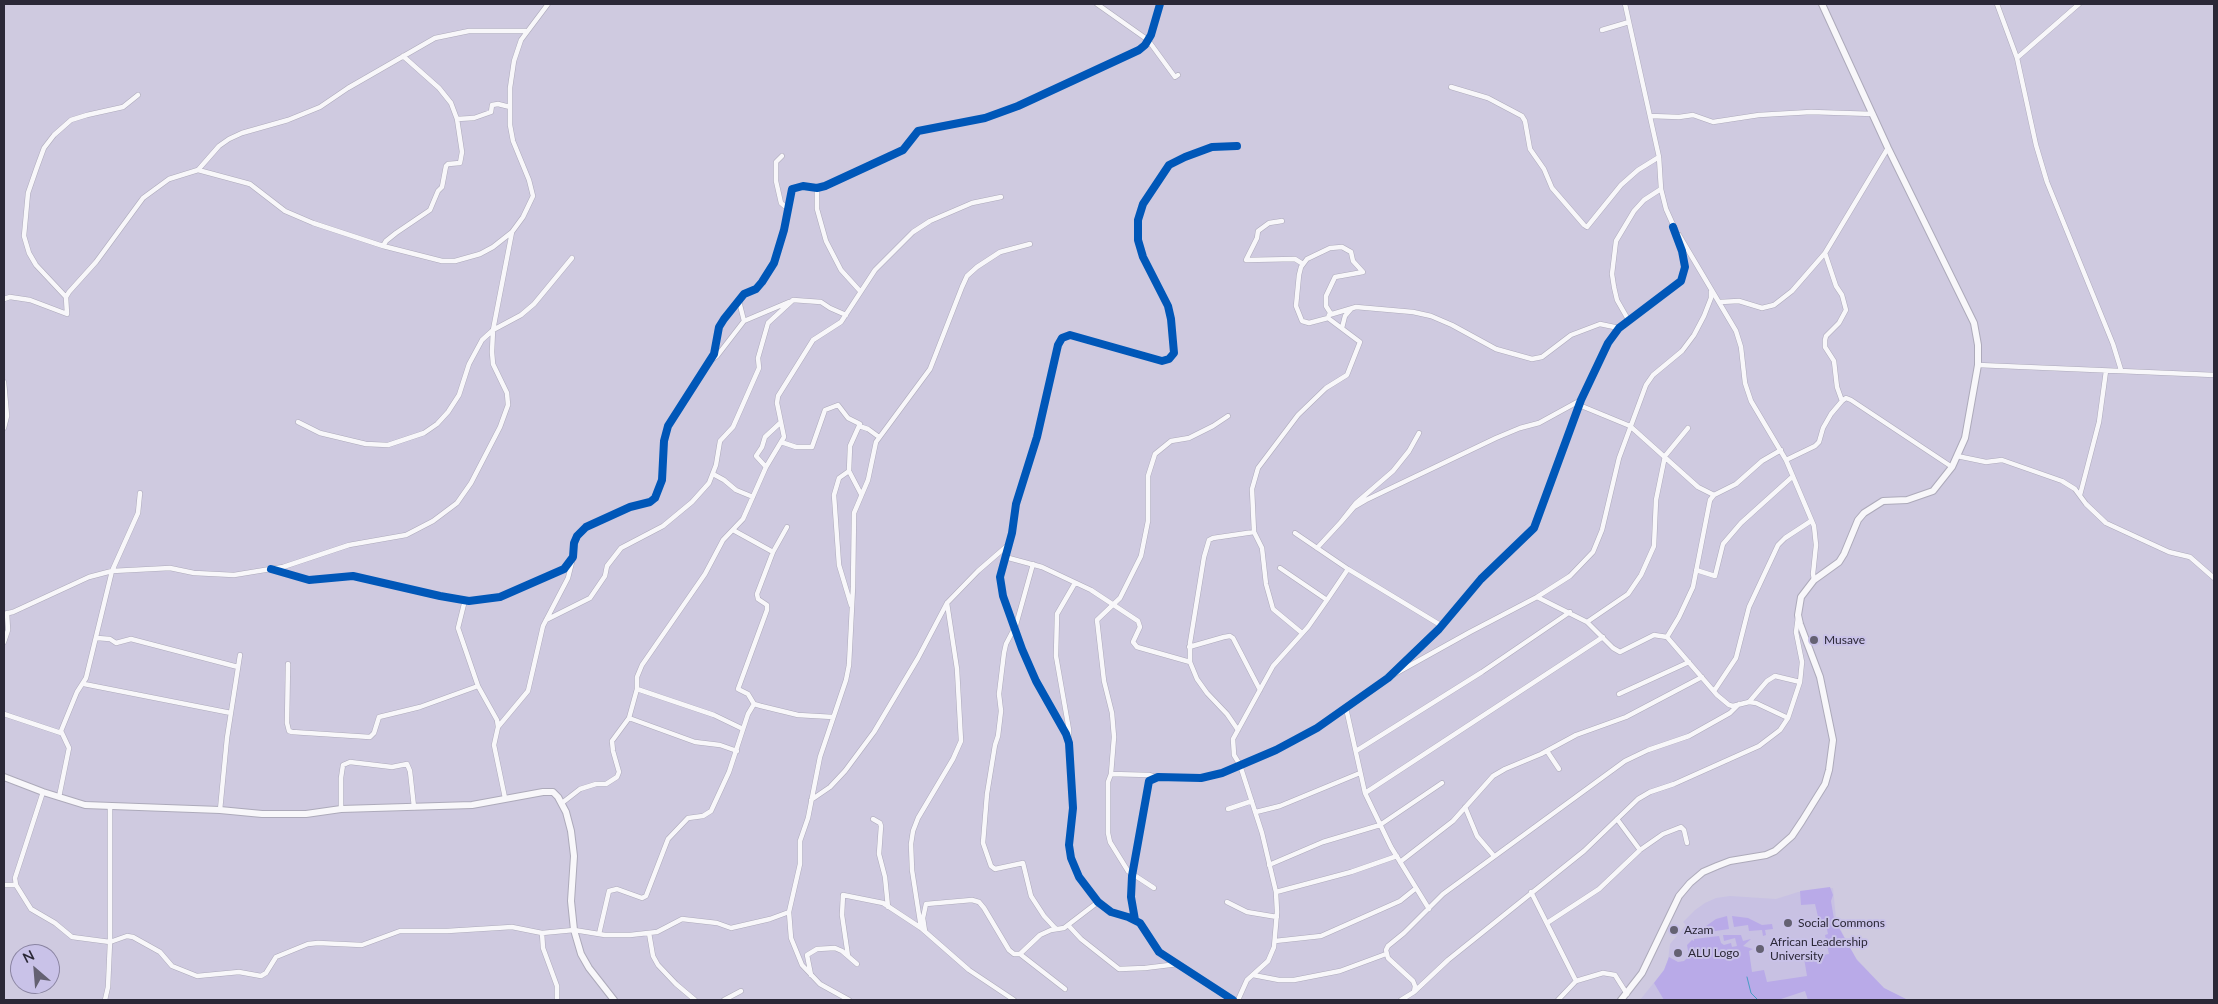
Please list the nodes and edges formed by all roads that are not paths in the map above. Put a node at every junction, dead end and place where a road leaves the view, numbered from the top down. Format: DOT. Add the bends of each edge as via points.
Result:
graph roads {
  1 [pos="548,4"];
  2 [pos="1097,4"];
  3 [pos="1160,4"];
  4 [pos="1625,4"];
  5 [pos="1822,4"];
  6 [pos="1997,4"];
  7 [pos="2079,4"];
  8 [pos="1629,22"];
  9 [pos="1602,30"];
  10 [pos="526,31"];
  11 [pos="1148,40"];
  12 [pos="403,56"];
  13 [pos="2017,58"];
  14 [pos="1178,75"];
  15 [pos="1451,87"];
  16 [pos="138,95"];
  17 [pos="510,107"];
  18 [pos="1873,114"];
  19 [pos="1650,116"];
  20 [pos="457,119"];
  21 [pos="1237,146"];
  22 [pos="1888,148"];
  23 [pos="782,156"];
  24 [pos="1659,157"];
  25 [pos="198,170"];
  26 [pos="817,188"];
  27 [pos="1661,189"];
  28 [pos="1001,197"];
  29 [pos="788,209"];
  30 [pos="1282,221"];
  31 [pos="1673,227"];
  32 [pos="512,232"];
  33 [pos="1030,244"];
  34 [pos="383,246"];
  35 [pos="1825,253"];
  36 [pos="572,258"];
  37 [pos="1303,264"];
  38 [pos="1712,289"];
  39 [pos="860,291"];
  40 [pos="66,297"];
  41 [pos="4,299"];
  42 [pos="793,300"];
  43 [pos="739,301"];
  44 [pos="1720,302"];
  45 [pos="1352,308"];
  46 [pos="846,315"];
  47 [pos="1330,316"];
  48 [pos="744,321"];
  49 [pos="1629,321"];
  50 [pos="1342,328"];
  51 [pos="1619,328"];
  52 [pos="493,330"];
  53 [pos="709,362"];
  54 [pos="1978,365"];
  55 [pos="2121,370"];
  56 [pos="2106,371"];
  57 [pos="2214,375"];
  58 [pos="4,382"];
  59 [pos="1842,401"];
  60 [pos="1580,402"];
  61 [pos="1228,416"];
  62 [pos="298,422"];
  63 [pos="780,422"];
  64 [pos="859,426"];
  65 [pos="1630,426"];
  66 [pos="4,428"];
  67 [pos="1688,428"];
  68 [pos="1419,433"];
  69 [pos="879,438"];
  70 [pos="781,442"];
  71 [pos="1781,450"];
  72 [pos="1665,456"];
  73 [pos="1957,456"];
  74 [pos="1786,460"];
  75 [pos="766,467"];
  76 [pos="1952,468"];
  77 [pos="849,470"];
  78 [pos="713,474"];
  79 [pos="1792,477"];
  80 [pos="140,492"];
  81 [pos="861,494"];
  82 [pos="2080,494"];
  83 [pos="1714,495"];
  84 [pos="753,497"];
  85 [pos="1811,521"];
  86 [pos="1341,522"];
  87 [pos="786,527"];
  88 [pos="733,530"];
  89 [pos="1254,532"];
  90 [pos="1295,533"];
  91 [pos="1009,544"];
  92 [pos="1317,548"];
  93 [pos="773,552"];
  94 [pos="573,557"];
  95 [pos="1005,557"];
  96 [pos="1033,564"];
  97 [pos="1280,568"];
  98 [pos="271,569"];
  99 [pos="1348,569"];
  100 [pos="1696,570"];
  101 [pos="112,571"];
  102 [pos="2214,578"];
  103 [pos="1814,580"];
  104 [pos="1075,583"];
  105 [pos="1537,597"];
  106 [pos="464,600"];
  107 [pos="1327,600"];
  108 [pos="947,603"];
  109 [pos="1113,605"];
  110 [pos="853,612"];
  111 [pos="1570,612"];
  112 [pos="5,614"];
  113 [pos="1798,615"];
  114 [pos="546,620"];
  115 [pos="1587,622"];
  116 [pos="1442,626"];
  117 [pos="1014,630"];
  118 [pos="1302,633"];
  119 [pos="1667,636"];
  120 [pos="1603,637"];
  121 [pos="97,638"];
  122 [pos="4,642"];
  123 [pos="1189,646"];
  124 [pos="240,655"];
  125 [pos="1190,662"];
  126 [pos="1688,662"];
  127 [pos="288,664"];
  128 [pos="238,667"];
  129 [pos="1702,677"];
  130 [pos="1388,678"];
  131 [pos="1800,682"];
  132 [pos="84,684"];
  133 [pos="478,686"];
  134 [pos="637,689"];
  135 [pos="1260,690"];
  136 [pos="1714,691"];
  137 [pos="1619,694"];
  138 [pos="1749,702"];
  139 [pos="754,704"];
  140 [pos="1740,704"];
  141 [pos="1346,708"];
  142 [pos="231,713"];
  143 [pos="4,714"];
  144 [pos="833,717"];
  145 [pos="629,718"];
  146 [pos="1788,718"];
  147 [pos="498,727"];
  148 [pos="743,729"];
  149 [pos="1238,730"];
  150 [pos="61,733"];
  151 [pos="1069,741"];
  152 [pos="736,751"];
  153 [pos="1356,751"];
  154 [pos="1547,751"];
  155 [pos="1240,765"];
  156 [pos="1559,769"];
  157 [pos="1360,773"];
  158 [pos="1111,774"];
  159 [pos="4,777"];
  160 [pos="1158,777"];
  161 [pos="1442,784"];
  162 [pos="43,792"];
  163 [pos="1364,793"];
  164 [pos="59,797"];
  165 [pos="505,798"];
  166 [pos="811,800"];
  167 [pos="1252,801"];
  168 [pos="562,803"];
  169 [pos="110,807"];
  170 [pos="414,807"];
  171 [pos="1465,807"];
  172 [pos="341,809"];
  173 [pos="1228,809"];
  174 [pos="220,810"];
  175 [pos="1256,812"];
  176 [pos="873,819"];
  177 [pos="1617,819"];
  178 [pos="1380,825"];
  179 [pos="1687,843"];
  180 [pos="1640,850"];
  181 [pos="1397,856"];
  182 [pos="1494,856"];
  183 [pos="1400,862"];
  184 [pos="1270,866"];
  185 [pos="1132,876"];
  186 [pos="4,885"];
  187 [pos="16,885"];
  188 [pos="1154,888"];
  189 [pos="1415,889"];
  190 [pos="1276,892"];
  191 [pos="1531,892"];
  192 [pos="1098,902"];
  193 [pos="1227,902"];
  194 [pos="888,907"];
  195 [pos="1428,909"];
  196 [pos="789,912"];
  197 [pos="1277,917"];
  198 [pos="1134,920"];
  199 [pos="1548,923"];
  200 [pos="1068,925"];
  201 [pos="1056,929"];
  202 [pos="574,930"];
  203 [pos="923,930"];
  204 [pos="542,933"];
  205 [pos="649,933"];
  206 [pos="599,934"];
  207 [pos="1275,941"];
  208 [pos="110,942"];
  209 [pos="1020,954"];
  210 [pos="1386,954"];
  211 [pos="848,956"];
  212 [pos="857,964"];
  213 [pos="1178,964"];
  214 [pos="1253,975"];
  215 [pos="811,976"];
  216 [pos="1576,981"];
  217 [pos="1065,989"];
  218 [pos="741,991"];
  219 [pos="1414,992"];
  220 [pos="1627,994"];
  221 [pos="105,1000"];
  222 [pos="557,1000"];
  223 [pos="614,1000"];
  224 [pos="695,1000"];
  225 [pos="724,1000"];
  226 [pos="849,1000"];
  227 [pos="1014,1000"];
  228 [pos="1233,1000"];
  229 [pos="1238,1000"];
  230 [pos="1401,1000"];
  231 [pos="1558,1000"];
  232 [pos="1621,1000"];
  1 -- 10 [label="street"];
  2 -- 11 [label="street"];
  3 -- 11 [label="street"];
  4 -- 8 [label="street"];
  5 -- 18 [label="main road"];
  6 -- 13 [label="street"];
  7 -- 13 [label="street"];
  8 -- 9 [label="street"];
  8 -- 19 [label="street"];
  10 -- 12 [label="street" via="447,34"];
  10 -- 17 [label="street" via="514,61"];
  11 -- 14 [label="street" via="1174,77"];
  11 -- 26 [label="street" via="1139,50 1018,106 985,118 918,131 903,150"];
  12 -- 20 [label="street" via="439,88 451,103"];
  12 -- 25 [label="street" via="320,107 229,139"];
  13 -- 55 [label="street" via="2047,182"];
  15 -- 24 [label="street" via="1488,98 1522,116 1530,149 1544,168 1552,188 1588,227 1621,185"];
  16 -- 40 [label="street" via="123,107 71,120 44,148 37,167 28,193 24,236 36,265"];
  17 -- 20 [label="street" via="492,105 491,112"];
  17 -- 32 [label="street" via="513,142 533,196"];
  18 -- 19 [label="street" via="1811,112 1713,122 1693,115"];
  18 -- 22 [label="main road"];
  19 -- 24 [label="street"];
  20 -- 34 [label="street" via="462,152 460,163 446,166 442,187 430,210"];
  21 -- 91 [label="street" via="1212,147 1169,165 1143,204 1138,220 1138,240 1172,319 1174,353 1169,359 1162,361 1070,334 1062,338 1016,504"];
  22 -- 35 [label="street"];
  22 -- 54 [label="main road" via="1974,323"];
  23 -- 29 [label="street" via="776,162 776,181 781,203"];
  24 -- 27 [label="street"];
  25 -- 34 [label="street" via="250,184 285,211"];
  25 -- 40 [label="street" via="169,179 143,198"];
  26 -- 29 [label="street" via="803,186 792,189"];
  26 -- 39 [label="street" via="817,209 827,245 841,270"];
  27 -- 31 [label="street"];
  27 -- 49 [label="street" via="1634,211 1616,241 1612,274 1614,287 1617,300"];
  28 -- 39 [label="street" via="972,203 913,232"];
  29 -- 43 [label="street" via="774,263 756,289 744,294"];
  30 -- 37 [label="street" via="1269,223 1258,231 1246,260 1295,259"];
  31 -- 38 [label="street"];
  31 -- 49 [label="street" via="1684,259 1681,281"];
  32 -- 34 [label="street" via="480,254 455,261 442,261"];
  32 -- 52 [label="street"];
  33 -- 69 [label="street" via="1000,252 967,276 930,369"];
  35 -- 44 [label="street" via="1792,291 1774,305 1762,308 1739,301"];
  35 -- 59 [label="street" via="1846,310 1825,340 1825,347 1834,361"];
  36 -- 52 [label="street" via="534,304"];
  37 -- 47 [label="street" via="1296,296 1298,314 1302,321 1309,323"];
  37 -- 47 [label="street" via="1330,248 1342,247 1351,252 1363,272 1335,277 1326,296"];
  38 -- 44 [label="street"];
  38 -- 65 [label="street" via="1694,335 1682,351 1653,375"];
  39 -- 46 [label="street"];
  40 -- 41 [label="street" via="67,314 30,300"];
  42 -- 46 [label="street" via="821,302"];
  42 -- 48 [label="street"];
  42 -- 78 [label="street" via="768,323 758,358 760,368 733,427 720,441"];
  43 -- 48 [label="street"];
  43 -- 53 [label="street" via="719,327 714,354"];
  44 -- 71 [label="street" via="1736,331 1751,401"];
  45 -- 47 [label="street"];
  45 -- 50 [label="street" via="1344,316"];
  45 -- 51 [label="street" via="1389,309 1431,316 1496,349 1532,358 1542,357 1571,336 1600,324"];
  46 -- 63 [label="street" via="841,322 813,340 782,388 777,403"];
  47 -- 50 [label="street"];
  48 -- 53 [label="street"];
  49 -- 51 [label="street"];
  50 -- 89 [label="street" via="1360,342 1353,360 1346,375 1326,388 1298,415 1258,468 1252,489"];
  51 -- 60 [label="street" via="1608,342"];
  52 -- 62 [label="street" via="476,349 459,394 448,412 424,433 388,445 366,444 320,433"];
  52 -- 98 [label="street" via="494,364 507,393 508,405 471,483 457,502 433,521 406,534 349,545"];
  53 -- 94 [label="street" via="668,426 662,480 655,498 586,527 574,543"];
  54 -- 56 [label="street"];
  54 -- 73 [label="main road" via="1965,438"];
  55 -- 56 [label="street"];
  55 -- 57 [label="street"];
  56 -- 82 [label="street" via="2099,422"];
  58 -- 66 [label="street" via="7,416"];
  59 -- 74 [label="street" via="1823,428 1819,442"];
  59 -- 76 [label="street" via="1846,398 1852,400"];
  60 -- 65 [label="street"];
  60 -- 86 [label="street" via="1366,500 1354,507"];
  60 -- 116 [label="street" via="1534,528 1481,579"];
  61 -- 109 [label="street" via="1190,438 1171,441 1155,454 1148,476 1148,521 1141,556 1120,598"];
  63 -- 70 [label="street" via="784,433"];
  63 -- 75 [label="street" via="764,437 756,456"];
  64 -- 69 [label="street"];
  64 -- 70 [label="street" via="838,404 825,410 812,447 796,447"];
  64 -- 77 [label="street" via="850,446"];
  65 -- 72 [label="street"];
  65 -- 105 [label="street" via="1593,552 1570,576"];
  67 -- 72 [label="street"];
  68 -- 86 [label="street" via="1393,471 1356,502"];
  69 -- 81 [label="street"];
  70 -- 75 [label="street"];
  71 -- 74 [label="street"];
  71 -- 83 [label="street" via="1762,461 1736,484"];
  72 -- 83 [label="street" via="1698,487"];
  72 -- 115 [label="street" via="1656,500 1654,546 1641,575 1628,594"];
  73 -- 76 [label="main road"];
  73 -- 82 [label="street" via="1986,462 2002,460 2062,481"];
  74 -- 79 [label="street"];
  75 -- 84 [label="street"];
  76 -- 103 [label="main road" via="1938,487 1926,494 1883,502 1870,508 1858,520 1838,562"];
  77 -- 81 [label="street"];
  77 -- 110 [label="street" via="839,478 834,495 839,565"];
  78 -- 84 [label="street"];
  78 -- 114 [label="street" via="692,502 664,526 640,537 614,555 590,598"];
  79 -- 85 [label="street"];
  79 -- 100 [label="street" via="1722,544 1715,576"];
  80 -- 101 [label="street" via="138,513"];
  81 -- 110 [label="street" via="853,522"];
  82 -- 102 [label="street" via="2106,523 2169,552 2190,557"];
  83 -- 100 [label="street" via="1707,509"];
  84 -- 88 [label="street" via="743,519"];
  85 -- 103 [label="street" via="1816,535"];
  85 -- 136 [label="street" via="1778,546 1749,607 1736,658"];
  86 -- 92 [label="street"];
  87 -- 93 [label="street"];
  88 -- 93 [label="street"];
  88 -- 134 [label="street" via="723,540 705,574 650,650 637,676"];
  89 -- 118 [label="street" via="1262,548 1273,609"];
  89 -- 123 [label="street" via="1209,540"];
  90 -- 92 [label="street"];
  91 -- 95 [label="street"];
  91 -- 108 [label="street"];
  92 -- 99 [label="street"];
  93 -- 139 [label="street" via="757,594 758,599 767,605 767,610 738,689 748,694"];
  94 -- 106 [label="street" via="564,569 508,594 484,600"];
  94 -- 114 [label="street" via="572,570"];
  95 -- 96 [label="street"];
  95 -- 117 [label="street" via="1001,582"];
  96 -- 104 [label="street"];
  96 -- 117 [label="street"];
  97 -- 107 [label="street"];
  98 -- 101 [label="street" via="234,575 170,568"];
  98 -- 106 [label="street" via="309,580 353,576"];
  99 -- 107 [label="street"];
  99 -- 116 [label="street"];
  100 -- 119 [label="street" via="1685,604"];
  101 -- 112 [label="street" via="89,577"];
  101 -- 121 [label="street"];
  103 -- 113 [label="main road" via="1801,597"];
  104 -- 109 [label="street"];
  104 -- 151 [label="street" via="1057,614 1056,656"];
  105 -- 111 [label="street"];
  105 -- 130 [label="street"];
  106 -- 133 [label="street" via="458,628"];
  107 -- 118 [label="street"];
  108 -- 166 [label="street" via="874,732 845,771"];
  108 -- 203 [label="street" via="962,731 953,759 913,831 912,870"];
  109 -- 125 [label="street" via="1140,625 1133,642 1137,647"];
  109 -- 158 [label="street" via="1097,620 1104,681 1112,713"];
  110 -- 144 [label="street" via="849,665"];
  111 -- 115 [label="street"];
  111 -- 153 [label="street"];
  112 -- 122 [label="street" via="8,630"];
  113 -- 131 [label="street" via="1796,632 1801,658"];
  113 -- 220 [label="main road" via="1820,677 1831,724 1832,754 1824,784 1802,822 1782,846 1766,855 1717,866 1690,882 1679,896 1642,974"];
  114 -- 147 [label="street" via="528,690"];
  115 -- 120 [label="street"];
  116 -- 130 [label="street"];
  117 -- 151 [label="street" via="1036,681"];
  117 -- 201 [label="street" via="1004,652 999,694 1001,711 994,745 984,843 991,866 996,869 1022,864 1031,896"];
  118 -- 135 [label="street" via="1273,666"];
  119 -- 120 [label="street" via="1654,635 1620,652"];
  119 -- 126 [label="street"];
  120 -- 163 [label="street"];
  121 -- 128 [label="street" via="116,643 131,639"];
  121 -- 132 [label="street"];
  123 -- 125 [label="street"];
  123 -- 135 [label="street" via="1230,636"];
  124 -- 128 [label="street"];
  125 -- 149 [label="street" via="1197,679"];
  126 -- 129 [label="street"];
  126 -- 137 [label="street"];
  127 -- 133 [label="street" via="289,732 370,737 378,717 430,704"];
  128 -- 142 [label="street"];
  129 -- 136 [label="street"];
  129 -- 154 [label="street" via="1626,717 1576,735"];
  130 -- 141 [label="street"];
  131 -- 138 [label="street" via="1775,676 1766,681"];
  131 -- 146 [label="street"];
  132 -- 142 [label="street"];
  132 -- 150 [label="street" via="77,692"];
  133 -- 147 [label="street" via="495,714"];
  134 -- 145 [label="street"];
  134 -- 148 [label="street" via="714,715"];
  135 -- 149 [label="street"];
  136 -- 140 [label="street" via="1729,704"];
  138 -- 140 [label="street"];
  138 -- 146 [label="street"];
  139 -- 144 [label="street" via="798,715"];
  139 -- 148 [label="street"];
  140 -- 182 [label="street" via="1689,736 1648,750 1605,774 1591,788"];
  141 -- 153 [label="street"];
  141 -- 155 [label="street" via="1317,728"];
  142 -- 174 [label="street"];
  143 -- 150 [label="street"];
  144 -- 166 [label="street"];
  145 -- 152 [label="street" via="695,742"];
  145 -- 168 [label="street" via="612,741 619,772 617,777 606,784 580,789"];
  146 -- 177 [label="street" via="1780,730 1759,746 1650,792"];
  147 -- 165 [label="street" via="494,745"];
  148 -- 152 [label="street"];
  149 -- 155 [label="street" via="1232,748"];
  150 -- 164 [label="street" via="69,748"];
  151 -- 192 [label="street" via="1073,808 1069,845 1071,858 1079,877"];
  152 -- 206 [label="street" via="711,811 688,818 668,839 646,896 642,898 614,889 609,891"];
  153 -- 157 [label="street"];
  154 -- 156 [label="street"];
  154 -- 171 [label="street" via="1493,776"];
  155 -- 160 [label="street" via="1201,778"];
  155 -- 167 [label="street"];
  157 -- 163 [label="street"];
  157 -- 175 [label="street" via="1280,806"];
  158 -- 160 [label="street"];
  158 -- 185 [label="street" via="1108,782 1108,833 1115,852"];
  159 -- 162 [label="main road"];
  160 -- 185 [label="street" via="1147,786"];
  161 -- 178 [label="street"];
  162 -- 164 [label="main road"];
  162 -- 187 [label="street" via="16,872"];
  163 -- 178 [label="street"];
  164 -- 169 [label="main road" via="86,805"];
  165 -- 168 [label="main road" via="553,792"];
  165 -- 170 [label="main road" via="472,805"];
  166 -- 196 [label="street" via="800,841 800,864"];
  167 -- 173 [label="street"];
  167 -- 175 [label="street"];
  168 -- 202 [label="main road" via="574,844 571,901"];
  169 -- 174 [label="main road"];
  169 -- 208 [label="street"];
  170 -- 172 [label="main road"];
  170 -- 172 [label="street" via="407,764 392,767 350,762 343,765"];
  171 -- 182 [label="street" via="1477,836"];
  171 -- 183 [label="street" via="1446,827"];
  172 -- 174 [label="main road" via="298,814"];
  175 -- 184 [label="street"];
  176 -- 194 [label="street" via="880,823 879,854"];
  177 -- 180 [label="street"];
  177 -- 191 [label="street" via="1584,851"];
  178 -- 181 [label="street"];
  178 -- 184 [label="street" via="1323,842"];
  179 -- 180 [label="street" via="1681,826"];
  180 -- 199 [label="street" via="1612,878"];
  181 -- 183 [label="street"];
  181 -- 190 [label="street"];
  182 -- 195 [label="street"];
  183 -- 189 [label="street"];
  184 -- 190 [label="street"];
  185 -- 188 [label="street"];
  185 -- 198 [label="street"];
  186 -- 187 [label="street"];
  187 -- 208 [label="street" via="31,909 56,923 68,935"];
  189 -- 195 [label="street"];
  189 -- 207 [label="street" via="1400,902 1321,936"];
  190 -- 197 [label="street"];
  191 -- 199 [label="street"];
  191 -- 219 [label="street"];
  192 -- 198 [label="street" via="1111,912"];
  192 -- 200 [label="street"];
  193 -- 197 [label="street" via="1247,912"];
  194 -- 203 [label="street"];
  194 -- 211 [label="street" via="883,903 842,895"];
  195 -- 210 [label="street" via="1388,946"];
  196 -- 205 [label="street" via="731,928 682,919 665,929"];
  196 -- 215 [label="street" via="792,938 802,966"];
  197 -- 207 [label="street"];
  198 -- 213 [label="street" via="1140,923 1159,952"];
  199 -- 216 [label="street"];
  200 -- 201 [label="street"];
  200 -- 213 [label="street" via="1119,969"];
  201 -- 209 [label="street" via="1040,934"];
  202 -- 204 [label="street"];
  202 -- 206 [label="street"];
  202 -- 223 [label="main road" via="581,954"];
  203 -- 209 [label="street" via="926,904 972,900 984,908 1009,950"];
  203 -- 227 [label="street" via="969,970"];
  204 -- 208 [label="street" via="512,927 406,931 362,945 311,944 276,957 266,973 257,976 239,972 196,976 172,966 160,952 133,937"];
  204 -- 222 [label="street" via="543,948 558,986"];
  205 -- 206 [label="street"];
  205 -- 224 [label="street" via="658,965"];
  207 -- 214 [label="street" via="1268,961"];
  208 -- 221 [label="street"];
  209 -- 217 [label="street"];
  210 -- 214 [label="street" via="1340,971 1294,980"];
  210 -- 219 [label="street" via="1413,981"];
  211 -- 212 [label="street"];
  211 -- 215 [label="street" via="834,948 810,952 807,959"];
  213 -- 228 [label="street"];
  214 -- 229 [label="street" via="1247,980"];
  215 -- 226 [label="street"];
  216 -- 220 [label="street" via="1603,972 1610,973 1620,980"];
  216 -- 231 [label="street"];
  218 -- 225 [label="street"];
  219 -- 230 [label="street"];
  220 -- 232 [label="main road"];
}
